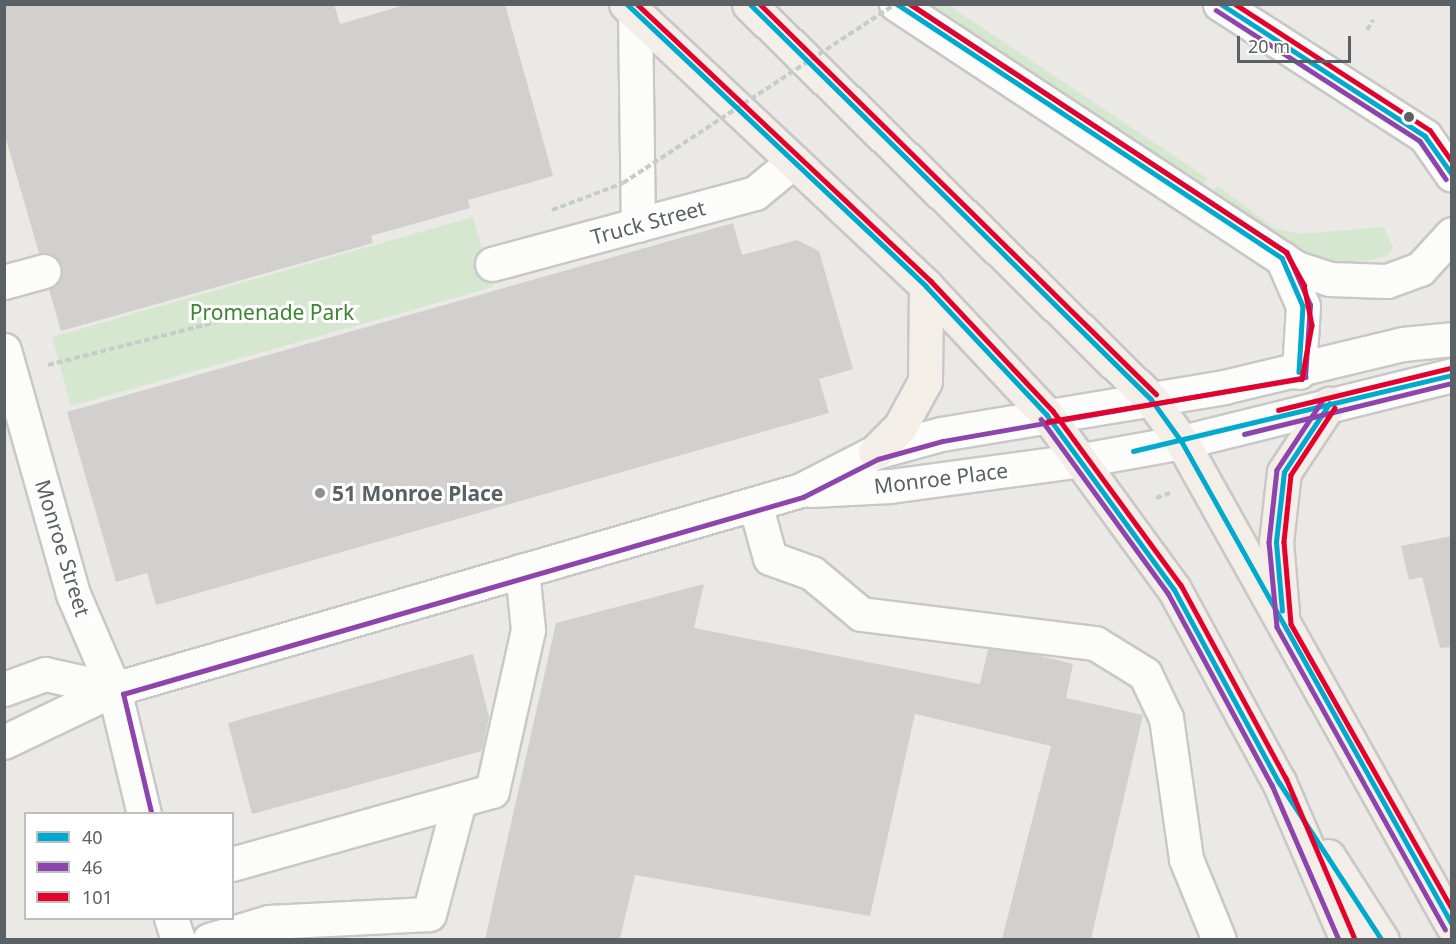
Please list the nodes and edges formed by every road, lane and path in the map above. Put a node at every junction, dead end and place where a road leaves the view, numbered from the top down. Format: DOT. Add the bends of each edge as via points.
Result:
graph roads {
  1 [pos="749,4"];
  2 [pos="896,4"];
  3 [pos="1220,4"];
  4 [pos="631,9"];
  5 [pos="1373,20"];
  6 [pos="1367,30"];
  7 [pos="794,161"];
  8 [pos="1452,176"];
  9 [pos="552,210"];
  10 [pos="638,225"];
  11 [pos="1452,234"];
  12 [pos="1282,258"];
  13 [pos="492,264"];
  14 [pos="44,271"];
  15 [pos="4,282"];
  16 [pos="926,286"];
  17 [pos="224,320"];
  18 [pos="1452,339"];
  19 [pos="4,350"];
  20 [pos="48,364"];
  21 [pos="1299,372"];
  22 [pos="1452,375"];
  23 [pos="1151,399"];
  24 [pos="1329,404"];
  25 [pos="1047,415"];
  26 [pos="1182,442"];
  27 [pos="875,452"];
  28 [pos="1082,460"];
  29 [pos="801,490"];
  30 [pos="1171,493"];
  31 [pos="1156,498"];
  32 [pos="755,504"];
  33 [pos="522,570"];
  34 [pos="1284,626"];
  35 [pos="4,689"];
  36 [pos="114,689"];
  37 [pos="4,742"];
  38 [pos="1279,782"];
  39 [pos="459,801"];
  40 [pos="144,812"];
  41 [pos="234,863"];
  42 [pos="172,920"];
  43 [pos="1452,925"];
  44 [pos="178,939"];
  45 [pos="209,939"];
  46 [pos="1220,939"];
  47 [pos="1347,939"];
  48 [pos="1382,939"];
  1 -- 23 [label="main road"];
  2 -- 9 [label="path, bridge" via="623,183"];
  2 -- 12 [label="street"];
  3 -- 8 [label="street" via="1425,136"];
  4 -- 7 [label="main road"];
  4 -- 10 [label="street"];
  5 -- 6 [label="path"];
  7 -- 10 [label="street, Truck Street" via="754,193"];
  7 -- 16 [label="main road"];
  10 -- 13 [label="street, Truck Street"];
  11 -- 12 [label="street" via="1420,269 1387,281 1329,279"];
  12 -- 21 [label="street" via="1303,306"];
  14 -- 15 [label="street"];
  16 -- 25 [label="main road"];
  16 -- 27 [label="main road" via="926,381 900,427"];
  17 -- 20 [label="path"];
  18 -- 21 [label="street, Monroe Place" via="1403,344"];
  19 -- 36 [label="street, Monroe Street" via="73,594"];
  21 -- 23 [label="street, Monroe Place"];
  22 -- 24 [label="street, Monroe Place"];
  23 -- 25 [label="street, Monroe Place"];
  23 -- 26 [label="main road"];
  24 -- 26 [label="street, Monroe Place"];
  24 -- 34 [label="main road" via="1284,471 1276,542"];
  25 -- 27 [label="street, Monroe Place" via="1006,419"];
  25 -- 28 [label="main road"];
  26 -- 28 [label="street, Monroe Place"];
  26 -- 34 [label="main road"];
  27 -- 29 [label="street, Monroe Place"];
  28 -- 29 [label="street, Monroe Place" via="890,486"];
  28 -- 38 [label="main road" via="1174,589"];
  29 -- 32 [label="street, Monroe Place"];
  30 -- 31 [label="path"];
  32 -- 33 [label="street, Monroe Place"];
  32 -- 46 [label="street" via="770,558 812,573 861,614 1095,643 1145,674 1166,718 1186,859"];
  33 -- 36 [label="street, Monroe Place"];
  33 -- 39 [label="street" via="528,630 492,791"];
  34 -- 43 [label="main road"];
  35 -- 36 [label="street" via="45,674"];
  36 -- 37 [label="street, Monroe Place"];
  36 -- 40 [label="street, Monroe Street"];
  38 -- 47 [label="main road"];
  38 -- 48 [label="main road"];
  39 -- 41 [label="street"];
  39 -- 45 [label="street" via="429,914 269,922"];
  42 -- 44 [label="street"];
}
